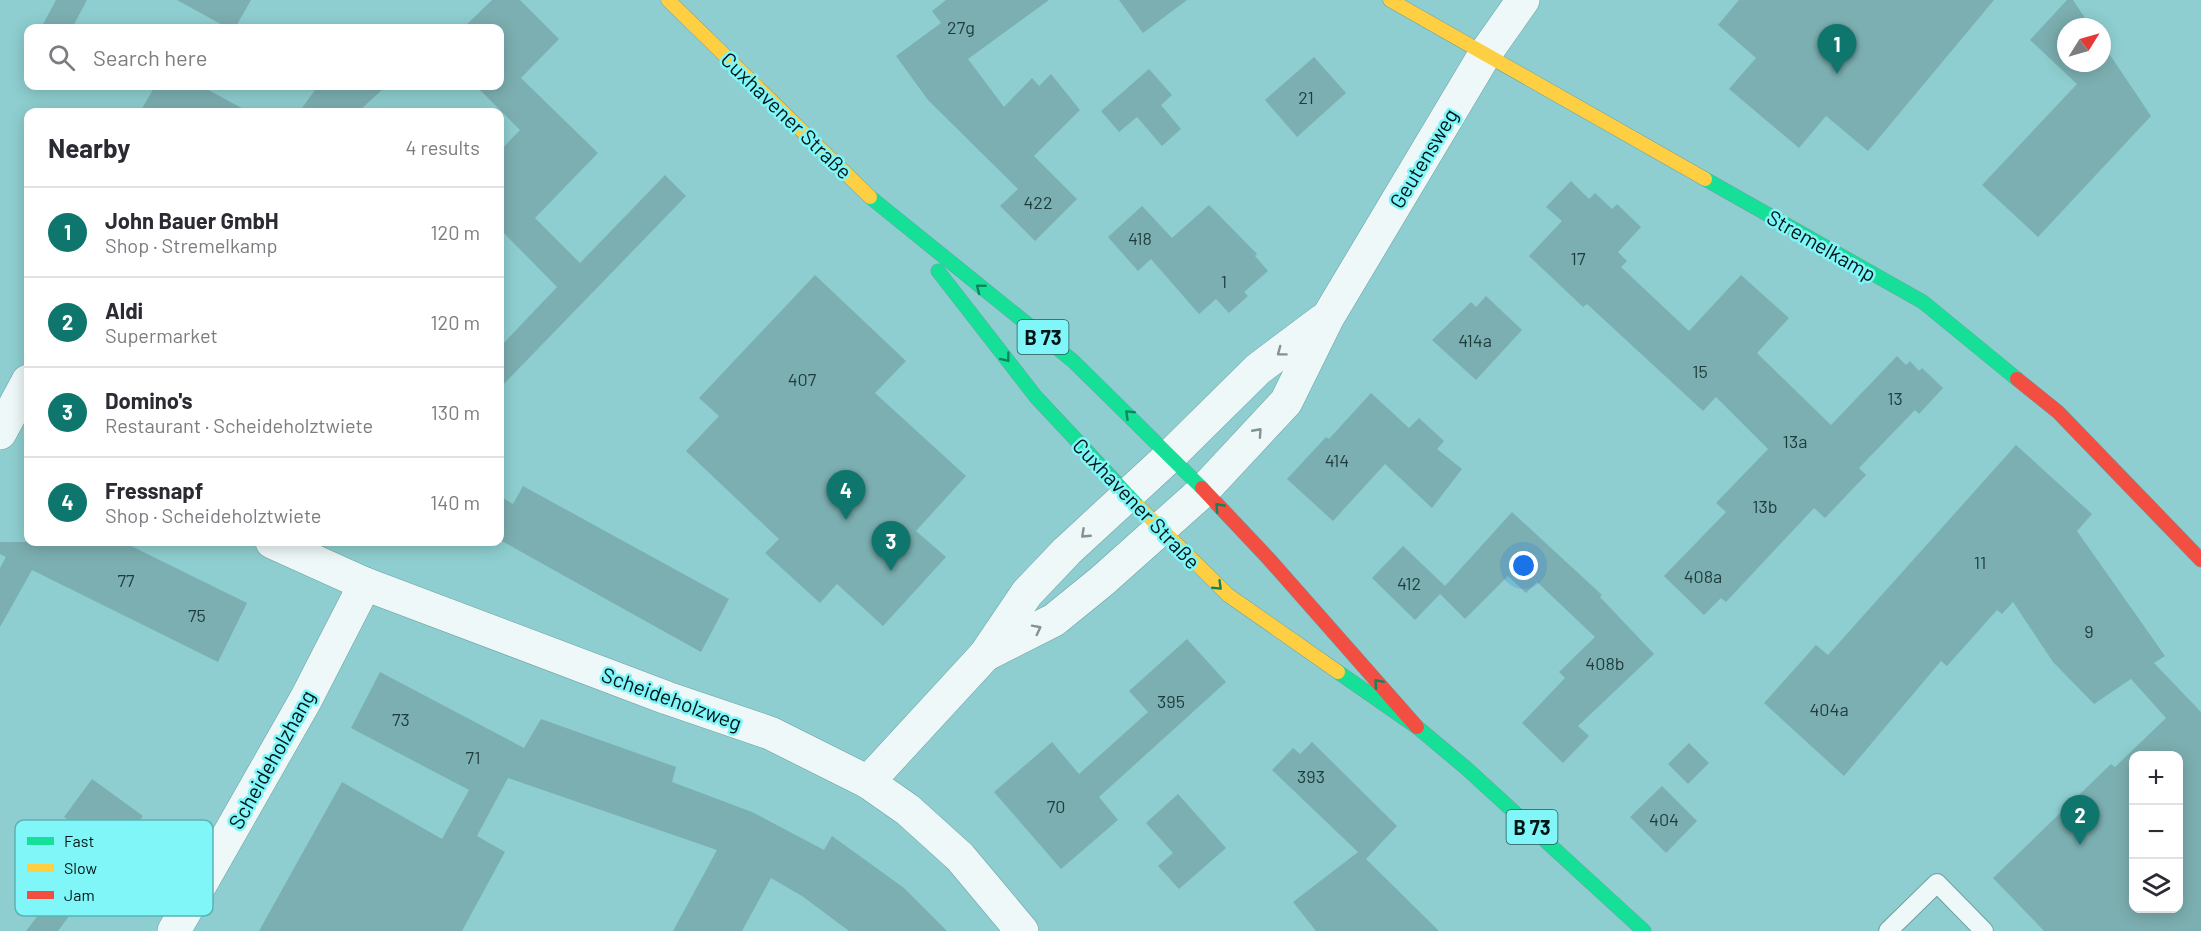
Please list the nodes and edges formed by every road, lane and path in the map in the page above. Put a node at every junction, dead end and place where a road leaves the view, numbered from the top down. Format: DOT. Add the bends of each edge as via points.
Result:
graph roads {
  1 [pos="668,0"];
  2 [pos="1390,0"];
  3 [pos="1523,0"];
  4 [pos="1485,54"];
  5 [pos="906,229"];
  6 [pos="1328,317"];
  7 [pos="24,390"];
  8 [pos="9,425"];
  9 [pos="1171,455"];
  10 [pos="1204,490"];
  11 [pos="1128,495"];
  12 [pos="1161,530"];
  13 [pos="281,546"];
  14 [pos="2201,560"];
  15 [pos="365,584"];
  16 [pos="985,655"];
  17 [pos="1417,727"];
  18 [pos="868,782"];
  19 [pos="213,862"];
  20 [pos="183,916"];
  21 [pos="1018,930"];
  22 [pos="174,931"];
  23 [pos="1644,931"];
  24 [pos="1888,931"];
  25 [pos="1984,931"];
  1 -- 5 [label="main road, Cuxhavener Straße / B 73"];
  2 -- 4 [label="main road, Stremelkamp"];
  3 -- 4 [label="street, Geutensweg"];
  4 -- 6 [label="street, Geutensweg"];
  4 -- 14 [label="main road, Stremelkamp" via="1923,302 2058,412"];
  9 -- 5 [label="main road, Cuxhavener Straße / B 73, one-way" via="1073,361"];
  5 -- 11 [label="main road, Cuxhavener Straße / B 73, one-way" via="1036,397"];
  6 -- 9 [label="street, Geutensweg, one-way" via="1258,369"];
  10 -- 6 [label="street, Geutensweg, one-way" via="1286,402"];
  7 -- 8 [label="street"];
  9 -- 10 [label="main road, Cuxhavener Straße / B 73"];
  9 -- 11 [label="street, Geutensweg"];
  10 -- 12 [label="street, Geutensweg"];
  17 -- 10 [label="main road, Cuxhavener Straße / B 73, one-way"];
  11 -- 12 [label="main road, Cuxhavener Straße / B 73"];
  11 -- 16 [label="street, Geutensweg, one-way" via="1027,593"];
  16 -- 12 [label="street, Geutensweg, one-way" via="1054,620"];
  12 -- 17 [label="main road, Cuxhavener Straße / B 73, one-way" via="1228,595"];
  13 -- 15 [label="street, Scheideholzweg"];
  15 -- 18 [label="street, Scheideholzweg" via="770,733"];
  15 -- 19 [label="street, Scheideholzhang" via="306,699"];
  16 -- 18 [label="street"];
  17 -- 23 [label="main road, Cuxhavener Straße / B 73"];
  18 -- 21 [label="street, Scheideholzweg" via="908,810 960,857"];
  20 -- 22 [label="street, Scheideholzhang"];
  24 -- 25 [label="lane" via="1937,883"];
}
